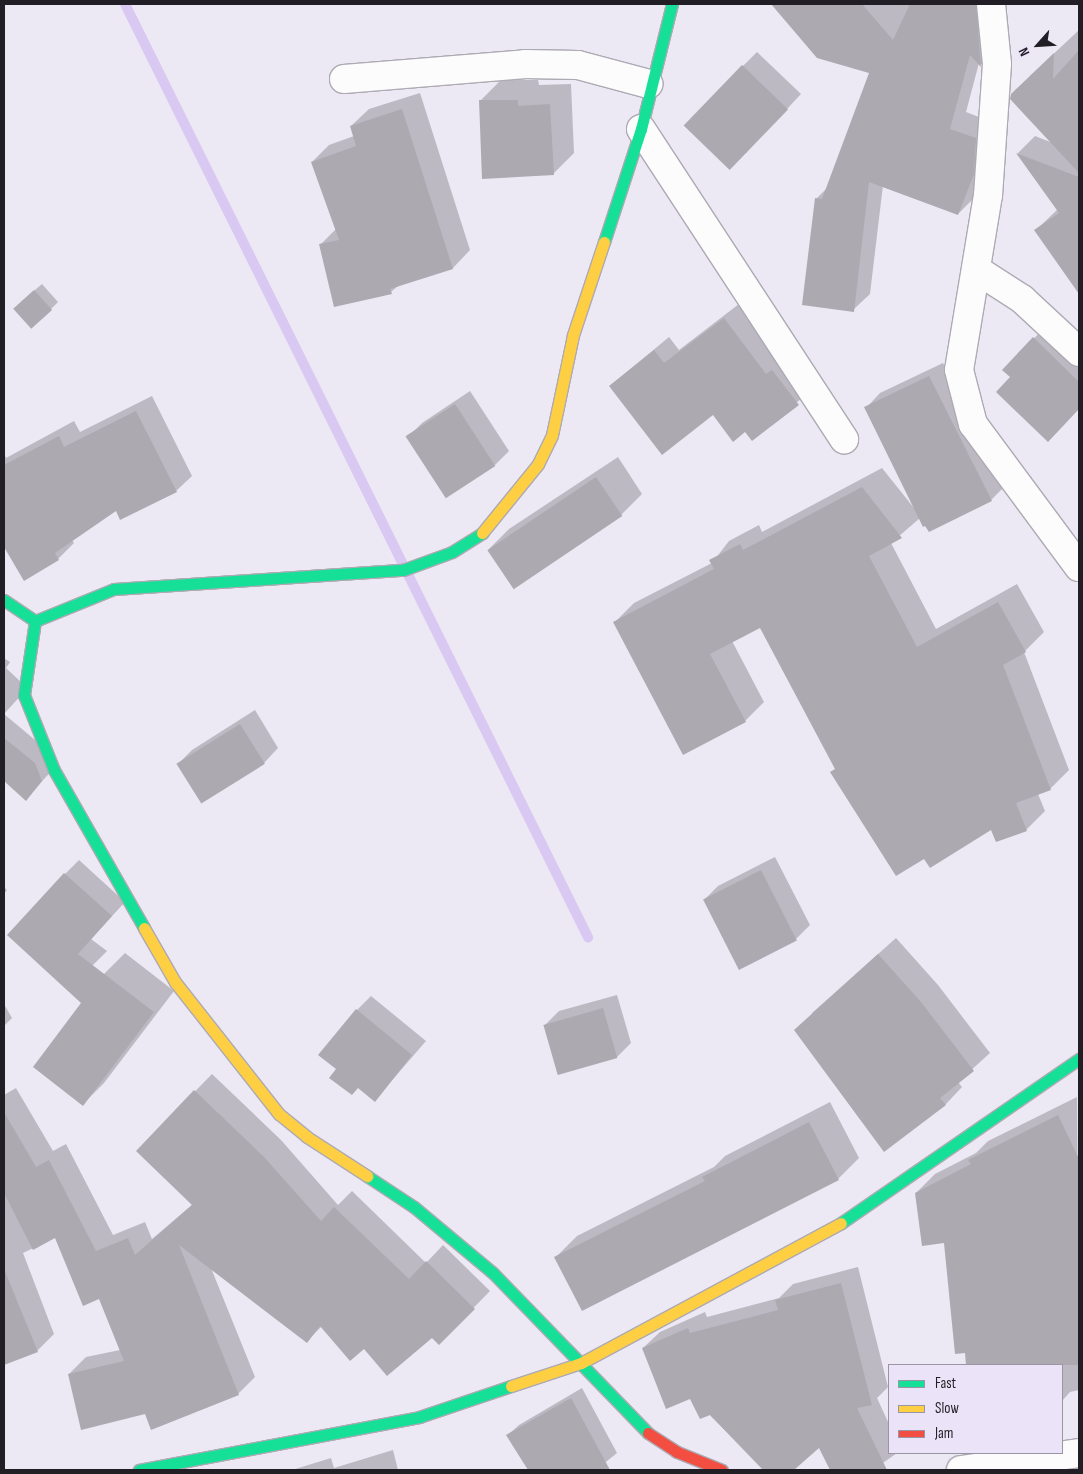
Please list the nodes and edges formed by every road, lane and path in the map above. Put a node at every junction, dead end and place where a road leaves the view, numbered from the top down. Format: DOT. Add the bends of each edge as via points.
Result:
graph roads {
  1 [pos="672,4"];
  2 [pos="991,4"];
  3 [pos="344,79"];
  4 [pos="649,84"];
  5 [pos="640,129"];
  6 [pos="977,270"];
  7 [pos="1079,352"];
  8 [pos="844,439"];
  9 [pos="1079,567"];
  10 [pos="4,600"];
  11 [pos="35,621"];
  12 [pos="1079,1059"];
  13 [pos="581,1363"];
  14 [pos="1079,1453"];
  15 [pos="139,1470"];
  16 [pos="722,1470"];
  17 [pos="961,1470"];
  1 -- 4 [label="street"];
  2 -- 6 [label="street" via="996,64 988,195"];
  3 -- 4 [label="street" via="543,65 578,66"];
  4 -- 5 [label="street"];
  5 -- 8 [label="street"];
  5 -- 11 [label="street" via="573,335 552,435 538,464 487,530 452,552 403,570 114,589"];
  6 -- 7 [label="street" via="1022,299"];
  6 -- 9 [label="street" via="959,370 972,424"];
  10 -- 11 [label="street"];
  11 -- 13 [label="street" via="24,695 54,770 176,982 279,1114 307,1137 414,1207 493,1273"];
  12 -- 13 [label="street" via="851,1218"];
  13 -- 15 [label="street" via="419,1417 219,1452"];
  13 -- 16 [label="street" via="644,1430 677,1452"];
  14 -- 17 [label="street"];
}
